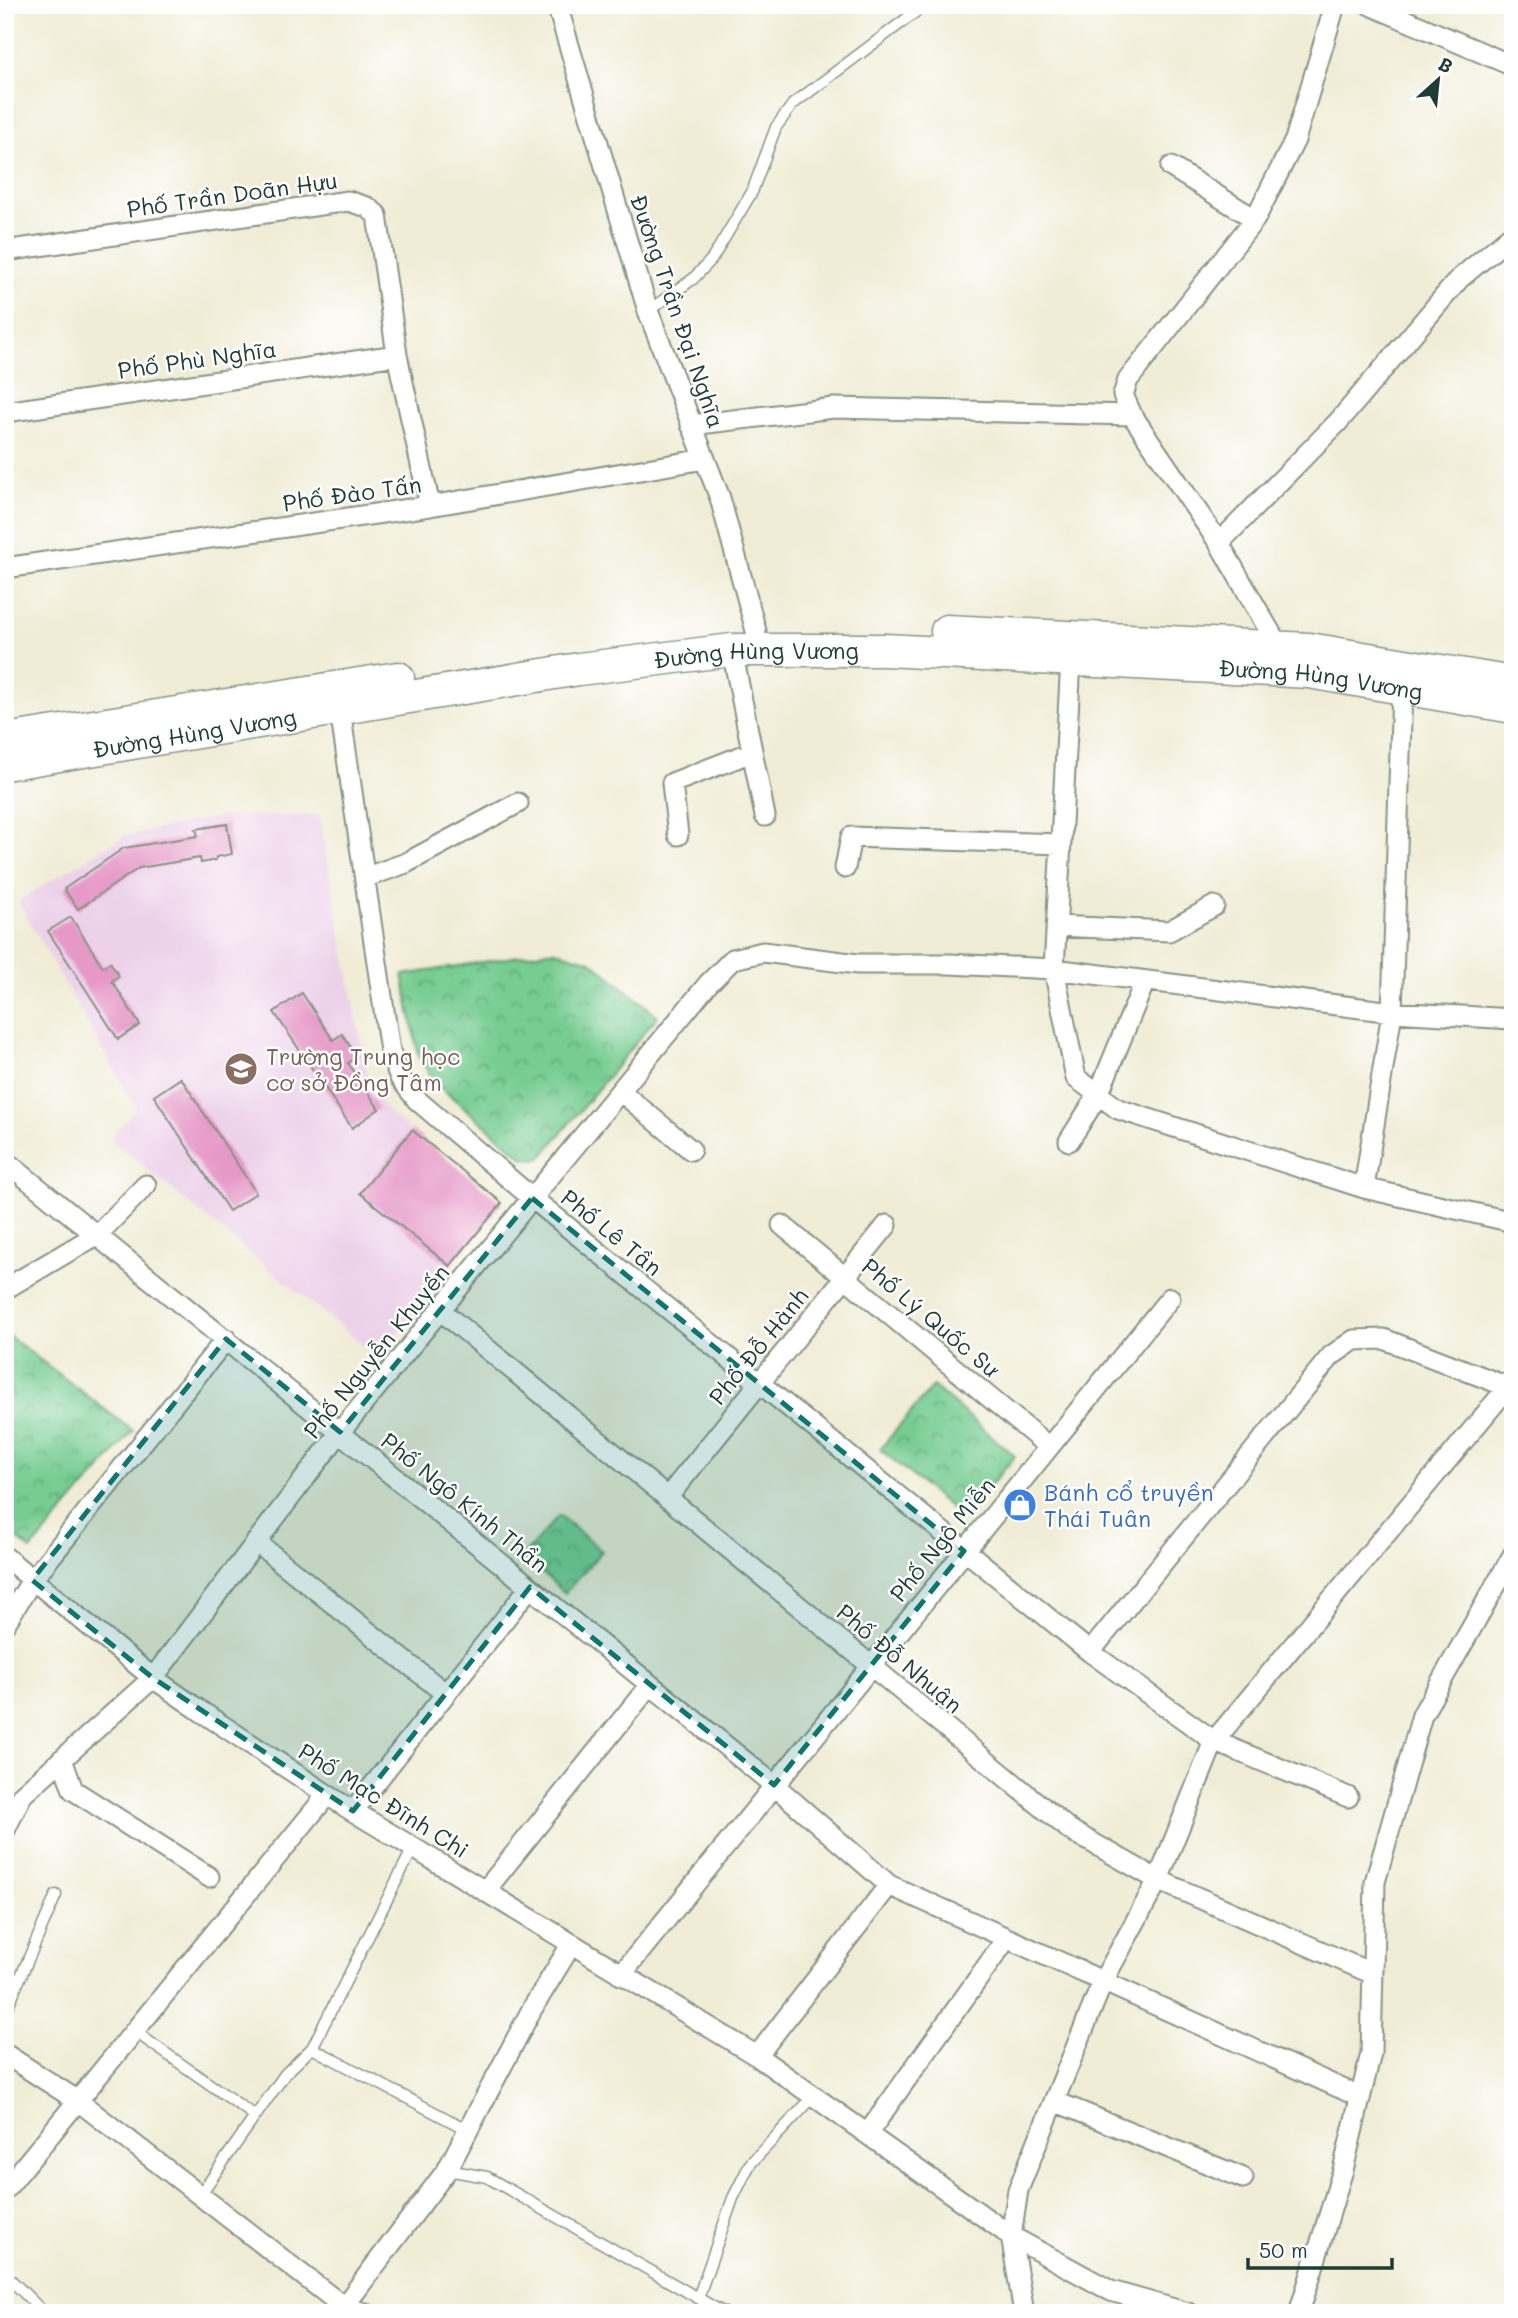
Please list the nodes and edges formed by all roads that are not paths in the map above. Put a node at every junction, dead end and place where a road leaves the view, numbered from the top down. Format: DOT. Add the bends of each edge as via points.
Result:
graph roads {
  1 [pos="557,5"];
  2 [pos="925,5"];
  3 [pos="1335,5"];
  4 [pos="1370,5"];
  5 [pos="1513,66"];
  6 [pos="1171,167"];
  7 [pos="1255,219"];
  8 [pos="1513,234"];
  9 [pos="5,251"];
  10 [pos="648,311"];
  11 [pos="397,355"];
  12 [pos="5,412"];
  13 [pos="1132,415"];
  14 [pos="691,425"];
  15 [pos="705,459"];
  16 [pos="430,506"];
  17 [pos="1219,543"];
  18 [pos="5,568"];
  19 [pos="750,644"];
  20 [pos="1280,649"];
  21 [pos="1071,660"];
  22 [pos="1513,683"];
  23 [pos="1402,687"];
  24 [pos="1513,707"];
  25 [pos="340,710"];
  26 [pos="5,740"];
  27 [pos="752,752"];
  28 [pos="5,764"];
  29 [pos="518,803"];
  30 [pos="765,816"];
  31 [pos="678,835"];
  32 [pos="1061,844"];
  33 [pos="845,868"];
  34 [pos="367,877"];
  35 [pos="1214,906"];
  36 [pos="1056,926"];
  37 [pos="1054,969"];
  38 [pos="1145,981"];
  39 [pos="1392,1012"];
  40 [pos="1513,1019"];
  41 [pos="620,1091"];
  42 [pos="1098,1095"];
  43 [pos="1069,1141"];
  44 [pos="691,1150"];
  45 [pos="5,1161"];
  46 [pos="146,1185"];
  47 [pos="1364,1188"];
  48 [pos="532,1198"];
  49 [pos="1513,1222"];
  50 [pos="782,1225"];
  51 [pos="887,1225"];
  52 [pos="98,1234"];
  53 [pos="845,1278"];
  54 [pos="5,1289"];
  55 [pos="1170,1298"];
  56 [pos="440,1310"];
  57 [pos="226,1339"];
  58 [pos="759,1383"];
  59 [pos="1511,1384"];
  60 [pos="340,1432"];
  61 [pos="1049,1447"];
  62 [pos="667,1498"];
  63 [pos="256,1542"];
  64 [pos="964,1550"];
  65 [pos="1513,1555"];
  66 [pos="5,1557"];
  67 [pos="32,1580"];
  68 [pos="530,1587"];
  69 [pos="5,1623"];
  70 [pos="1090,1652"];
  71 [pos="871,1666"];
  72 [pos="153,1678"];
  73 [pos="650,1685"];
  74 [pos="446,1694"];
  75 [pos="1214,1741"];
  76 [pos="62,1759"];
  77 [pos="774,1785"];
  78 [pos="327,1795"];
  79 [pos="1348,1797"];
  80 [pos="11,1801"];
  81 [pos="353,1811"];
  82 [pos="5,1830"];
  83 [pos="413,1848"];
  84 [pos="209,1877"];
  85 [pos="1158,1880"];
  86 [pos="889,1885"];
  87 [pos="485,1891"];
  88 [pos="56,1895"];
  89 [pos="1007,1938"];
  90 [pos="571,1945"];
  91 [pos="1373,1974"];
  92 [pos="621,1975"];
  93 [pos="1103,1981"];
  94 [pos="5,2012"];
  95 [pos="134,2031"];
  96 [pos="312,2048"];
  97 [pos="5,2054"];
  98 [pos="757,2056"];
  99 [pos="815,2095"];
  100 [pos="1360,2097"];
  101 [pos="78,2101"];
  102 [pos="1054,2101"];
  103 [pos="255,2116"];
  104 [pos="468,2130"];
  105 [pos="868,2133"];
  106 [pos="447,2170"];
  107 [pos="1243,2178"];
  108 [pos="5,2190"];
  109 [pos="200,2195"];
  110 [pos="1011,2236"];
  111 [pos="5,2273"];
  112 [pos="698,2298"];
  113 [pos="342,2310"];
  114 [pos="44,2313"];
  115 [pos="365,2313"];
  116 [pos="724,2313"];
  117 [pos="1024,2313"];
  118 [pos="1188,2313"];
  119 [pos="1298,2313"];
  1 -- 10 [label="street, Đường Trần Đại Nghĩa"];
  2 -- 10 [label="lane" via="793,104 776,127 752,192 712,259 674,295"];
  3 -- 7 [label="street" via="1295,141"];
  4 -- 5 [label="street"];
  6 -- 7 [label="street"];
  7 -- 13 [label="street" via="1128,380 1123,395"];
  8 -- 17 [label="street" via="1460,279 1339,421"];
  9 -- 11 [label="street, Phố Trần Doãn Hựu" via="348,201 360,203 377,215"];
  10 -- 14 [label="street, Đường Trần Đại Nghĩa"];
  11 -- 12 [label="street, Phố Phù Nghĩa"];
  11 -- 16 [label="street, Phố Trần Doãn Hựu"];
  13 -- 14 [label="street" via="834,408"];
  13 -- 17 [label="street"];
  14 -- 15 [label="street, Đường Trần Đại Nghĩa"];
  15 -- 16 [label="street, Phố Đào Tấn"];
  15 -- 19 [label="street, Đường Trần Đại Nghĩa" via="720,498"];
  16 -- 18 [label="street, Phố Đào Tấn"];
  17 -- 20 [label="street"];
  19 -- 20 [label="main road, Đường Hùng Vương" via="882,628"];
  19 -- 21 [label="main road, Đường Hùng Vương"];
  19 -- 25 [label="main road, Đường Hùng Vương"];
  19 -- 26 [label="main road, Đường Hùng Vương" via="578,649"];
  19 -- 27 [label="street, Đường Trần Đại Nghĩa"];
  20 -- 22 [label="main road, Đường Hùng Vương" via="1309,649"];
  21 -- 23 [label="main road, Đường Hùng Vương" via="1309,672"];
  21 -- 32 [label="street"];
  23 -- 24 [label="main road, Đường Hùng Vương"];
  23 -- 39 [label="street"];
  25 -- 28 [label="main road, Đường Hùng Vương"];
  25 -- 34 [label="street, Phố Lê Tần"];
  27 -- 30 [label="street, Đường Trần Đại Nghĩa"];
  27 -- 31 [label="street" via="672,783"];
  29 -- 34 [label="street" via="405,863"];
  32 -- 33 [label="street" via="851,837"];
  32 -- 36 [label="street"];
  34 -- 48 [label="street, Phố Lê Tần" via="390,1051 400,1078 417,1100"];
  35 -- 36 [label="street" via="1169,931"];
  36 -- 37 [label="street"];
  37 -- 38 [label="street, Phố Nguyễn Khuyến"];
  37 -- 41 [label="street, Phố Nguyễn Khuyến" via="858,964 763,952 733,959"];
  37 -- 42 [label="street" via="1076,1079"];
  38 -- 39 [label="street, Phố Nguyễn Khuyến"];
  38 -- 42 [label="street"];
  39 -- 40 [label="street, Phố Nguyễn Khuyến"];
  39 -- 47 [label="street"];
  41 -- 44 [label="street"];
  41 -- 48 [label="street, Phố Nguyễn Khuyến"];
  42 -- 43 [label="street"];
  42 -- 47 [label="street" via="1118,1109"];
  45 -- 52 [label="street, Phố Ngô Kính Thần"];
  46 -- 52 [label="street"];
  47 -- 49 [label="street"];
  48 -- 56 [label="street, Phố Nguyễn Khuyến"];
  48 -- 58 [label="street, Phố Lê Tần"];
  50 -- 53 [label="street, Phố Lý Quốc Sư"];
  51 -- 53 [label="street, Phố Đỗ Hành"];
  52 -- 54 [label="street"];
  52 -- 57 [label="street, Phố Ngô Kính Thần"];
  53 -- 58 [label="street, Phố Đỗ Hành"];
  53 -- 61 [label="street, Phố Lý Quốc Sư"];
  55 -- 61 [label="street, Phố Ngô Miễn"];
  56 -- 60 [label="street, Phố Nguyễn Khuyến"];
  56 -- 62 [label="street, Phố Đỗ Nhuận"];
  57 -- 60 [label="street, Phố Ngô Kính Thần"];
  57 -- 67 [label="street"];
  58 -- 62 [label="street, Phố Đỗ Hành"];
  58 -- 64 [label="street, Phố Lê Tần"];
  59 -- 70 [label="street" via="1384,1339 1354,1340 1331,1356"];
  59 -- 75 [label="street"];
  60 -- 63 [label="street, Phố Nguyễn Khuyến"];
  60 -- 68 [label="street, Phố Ngô Kính Thần"];
  61 -- 64 [label="street, Phố Ngô Miễn"];
  62 -- 71 [label="street, Phố Đỗ Nhuận"];
  63 -- 72 [label="street, Phố Nguyễn Khuyến"];
  63 -- 74 [label="street"];
  64 -- 70 [label="street, Phố Lê Tần"];
  64 -- 71 [label="street, Phố Ngô Miễn"];
  65 -- 91 [label="street" via="1422,1715 1375,1882"];
  66 -- 67 [label="street, Phố Mạc Đĩnh Chi"];
  67 -- 69 [label="street"];
  67 -- 72 [label="street, Phố Mạc Đĩnh Chi"];
  68 -- 73 [label="street, Phố Ngô Kính Thần"];
  68 -- 74 [label="street"];
  70 -- 75 [label="street, Phố Lê Tần"];
  71 -- 77 [label="street, Phố Ngô Miễn"];
  71 -- 85 [label="street, Phố Đỗ Nhuận" via="1070,1830"];
  72 -- 76 [label="street, Phố Nguyễn Khuyến"];
  72 -- 78 [label="street, Phố Mạc Đĩnh Chi"];
  73 -- 77 [label="street, Phố Ngô Kính Thần"];
  73 -- 87 [label="street"];
  74 -- 81 [label="street"];
  75 -- 79 [label="street, Phố Lê Tần"];
  75 -- 85 [label="street"];
  76 -- 80 [label="street, Phố Nguyễn Khuyến"];
  76 -- 84 [label="street" via="73,1790"];
  77 -- 86 [label="street, Phố Ngô Kính Thần"];
  77 -- 92 [label="street, Phố Ngô Miễn"];
  78 -- 81 [label="street, Phố Mạc Đĩnh Chi"];
  78 -- 95 [label="street"];
  80 -- 82 [label="street, Phố Nguyễn Khuyến"];
  81 -- 83 [label="street, Phố Mạc Đĩnh Chi"];
  83 -- 87 [label="street, Phố Mạc Đĩnh Chi"];
  83 -- 96 [label="lane"];
  85 -- 91 [label="street, Phố Đỗ Nhuận"];
  85 -- 93 [label="street"];
  86 -- 89 [label="street, Phố Ngô Kính Thần"];
  86 -- 98 [label="street"];
  87 -- 90 [label="street, Phố Mạc Đĩnh Chi"];
  88 -- 94 [label="lane"];
  89 -- 93 [label="street, Phố Ngô Kính Thần"];
  89 -- 105 [label="street"];
  90 -- 92 [label="street, Phố Mạc Đĩnh Chi"];
  90 -- 104 [label="street"];
  91 -- 100 [label="street" via="1371,2053"];
  92 -- 98 [label="street, Phố Mạc Đĩnh Chi"];
  93 -- 100 [label="street, Phố Ngô Kính Thần"];
  93 -- 102 [label="street"];
  95 -- 101 [label="street"];
  95 -- 103 [label="lane"];
  96 -- 103 [label="lane" via="285,2074"];
  96 -- 104 [label="lane"];
  97 -- 101 [label="street"];
  98 -- 99 [label="street, Phố Mạc Đĩnh Chi"];
  99 -- 105 [label="street, Phố Mạc Đĩnh Chi"];
  99 -- 112 [label="lane" via="750,2164 733,2198"];
  100 -- 119 [label="street" via="1343,2171"];
  101 -- 108 [label="street"];
  101 -- 109 [label="street"];
  102 -- 107 [label="street"];
  102 -- 110 [label="street" via="1017,2190"];
  103 -- 109 [label="lane"];
  104 -- 106 [label="street"];
  105 -- 110 [label="street, Phố Mạc Đĩnh Chi"];
  106 -- 112 [label="lane" via="487,2177"];
  106 -- 113 [label="street"];
  109 -- 113 [label="street"];
  110 -- 117 [label="street"];
  110 -- 118 [label="street" via="1111,2291"];
  111 -- 114 [label="lane"];
  112 -- 116 [label="lane"];
  113 -- 115 [label="street"];
}
